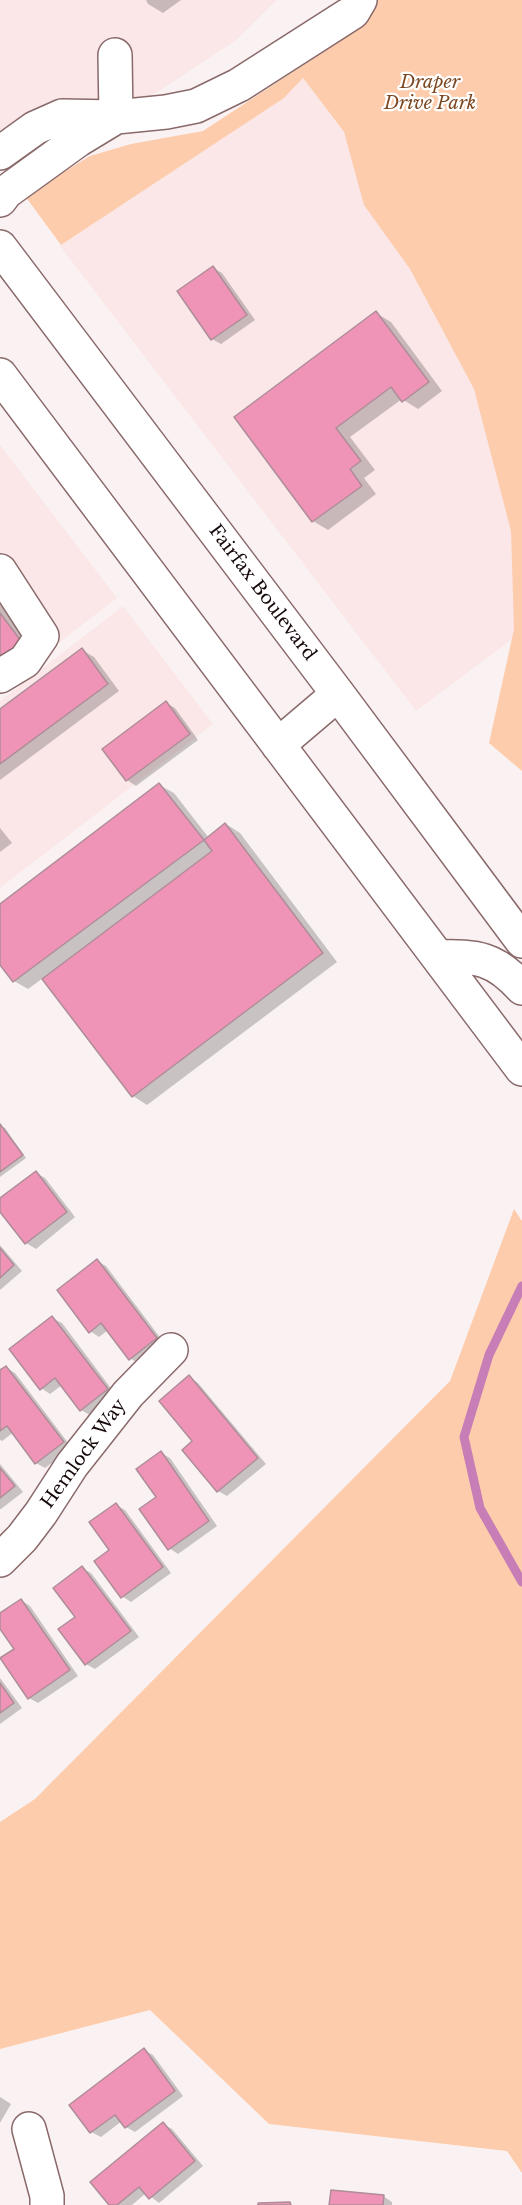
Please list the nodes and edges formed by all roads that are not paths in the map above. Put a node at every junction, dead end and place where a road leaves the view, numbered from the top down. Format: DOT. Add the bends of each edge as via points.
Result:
graph roads {
  1 [pos="360,0"];
  2 [pos="115,55"];
  3 [pos="116,117"];
  4 [pos="0,153"];
  5 [pos="0,200"];
  6 [pos="0,247"];
  7 [pos="0,375"];
  8 [pos="0,571"];
  9 [pos="0,675"];
  10 [pos="338,694"];
  11 [pos="278,745"];
  12 [pos="522,941"];
  13 [pos="439,957"];
  14 [pos="519,985"];
  15 [pos="522,1069"];
  16 [pos="171,1350"];
  17 [pos="0,1560"];
  18 [pos="29,2129"];
  19 [pos="47,2205"];
  1 -- 3 [label="main road" via="352,12 240,85 213,98 166,112"];
  2 -- 3 [label="main road"];
  3 -- 4 [label="main road" via="62,116 35,128"];
  3 -- 5 [label="main road" via="78,140"];
  6 -- 10 [label="main road, Fairfax Boulevard"];
  7 -- 11 [label="main road"];
  8 -- 9 [label="main road" via="42,636 25,661"];
  10 -- 11 [label="main road"];
  10 -- 12 [label="main road, Fairfax Boulevard"];
  11 -- 13 [label="main road"];
  13 -- 14 [label="main road" via="471,956 494,963"];
  13 -- 15 [label="main road"];
  16 -- 17 [label="main road, Hemlock Way" via="128,1394 22,1538"];
  18 -- 19 [label="main road"];
}
